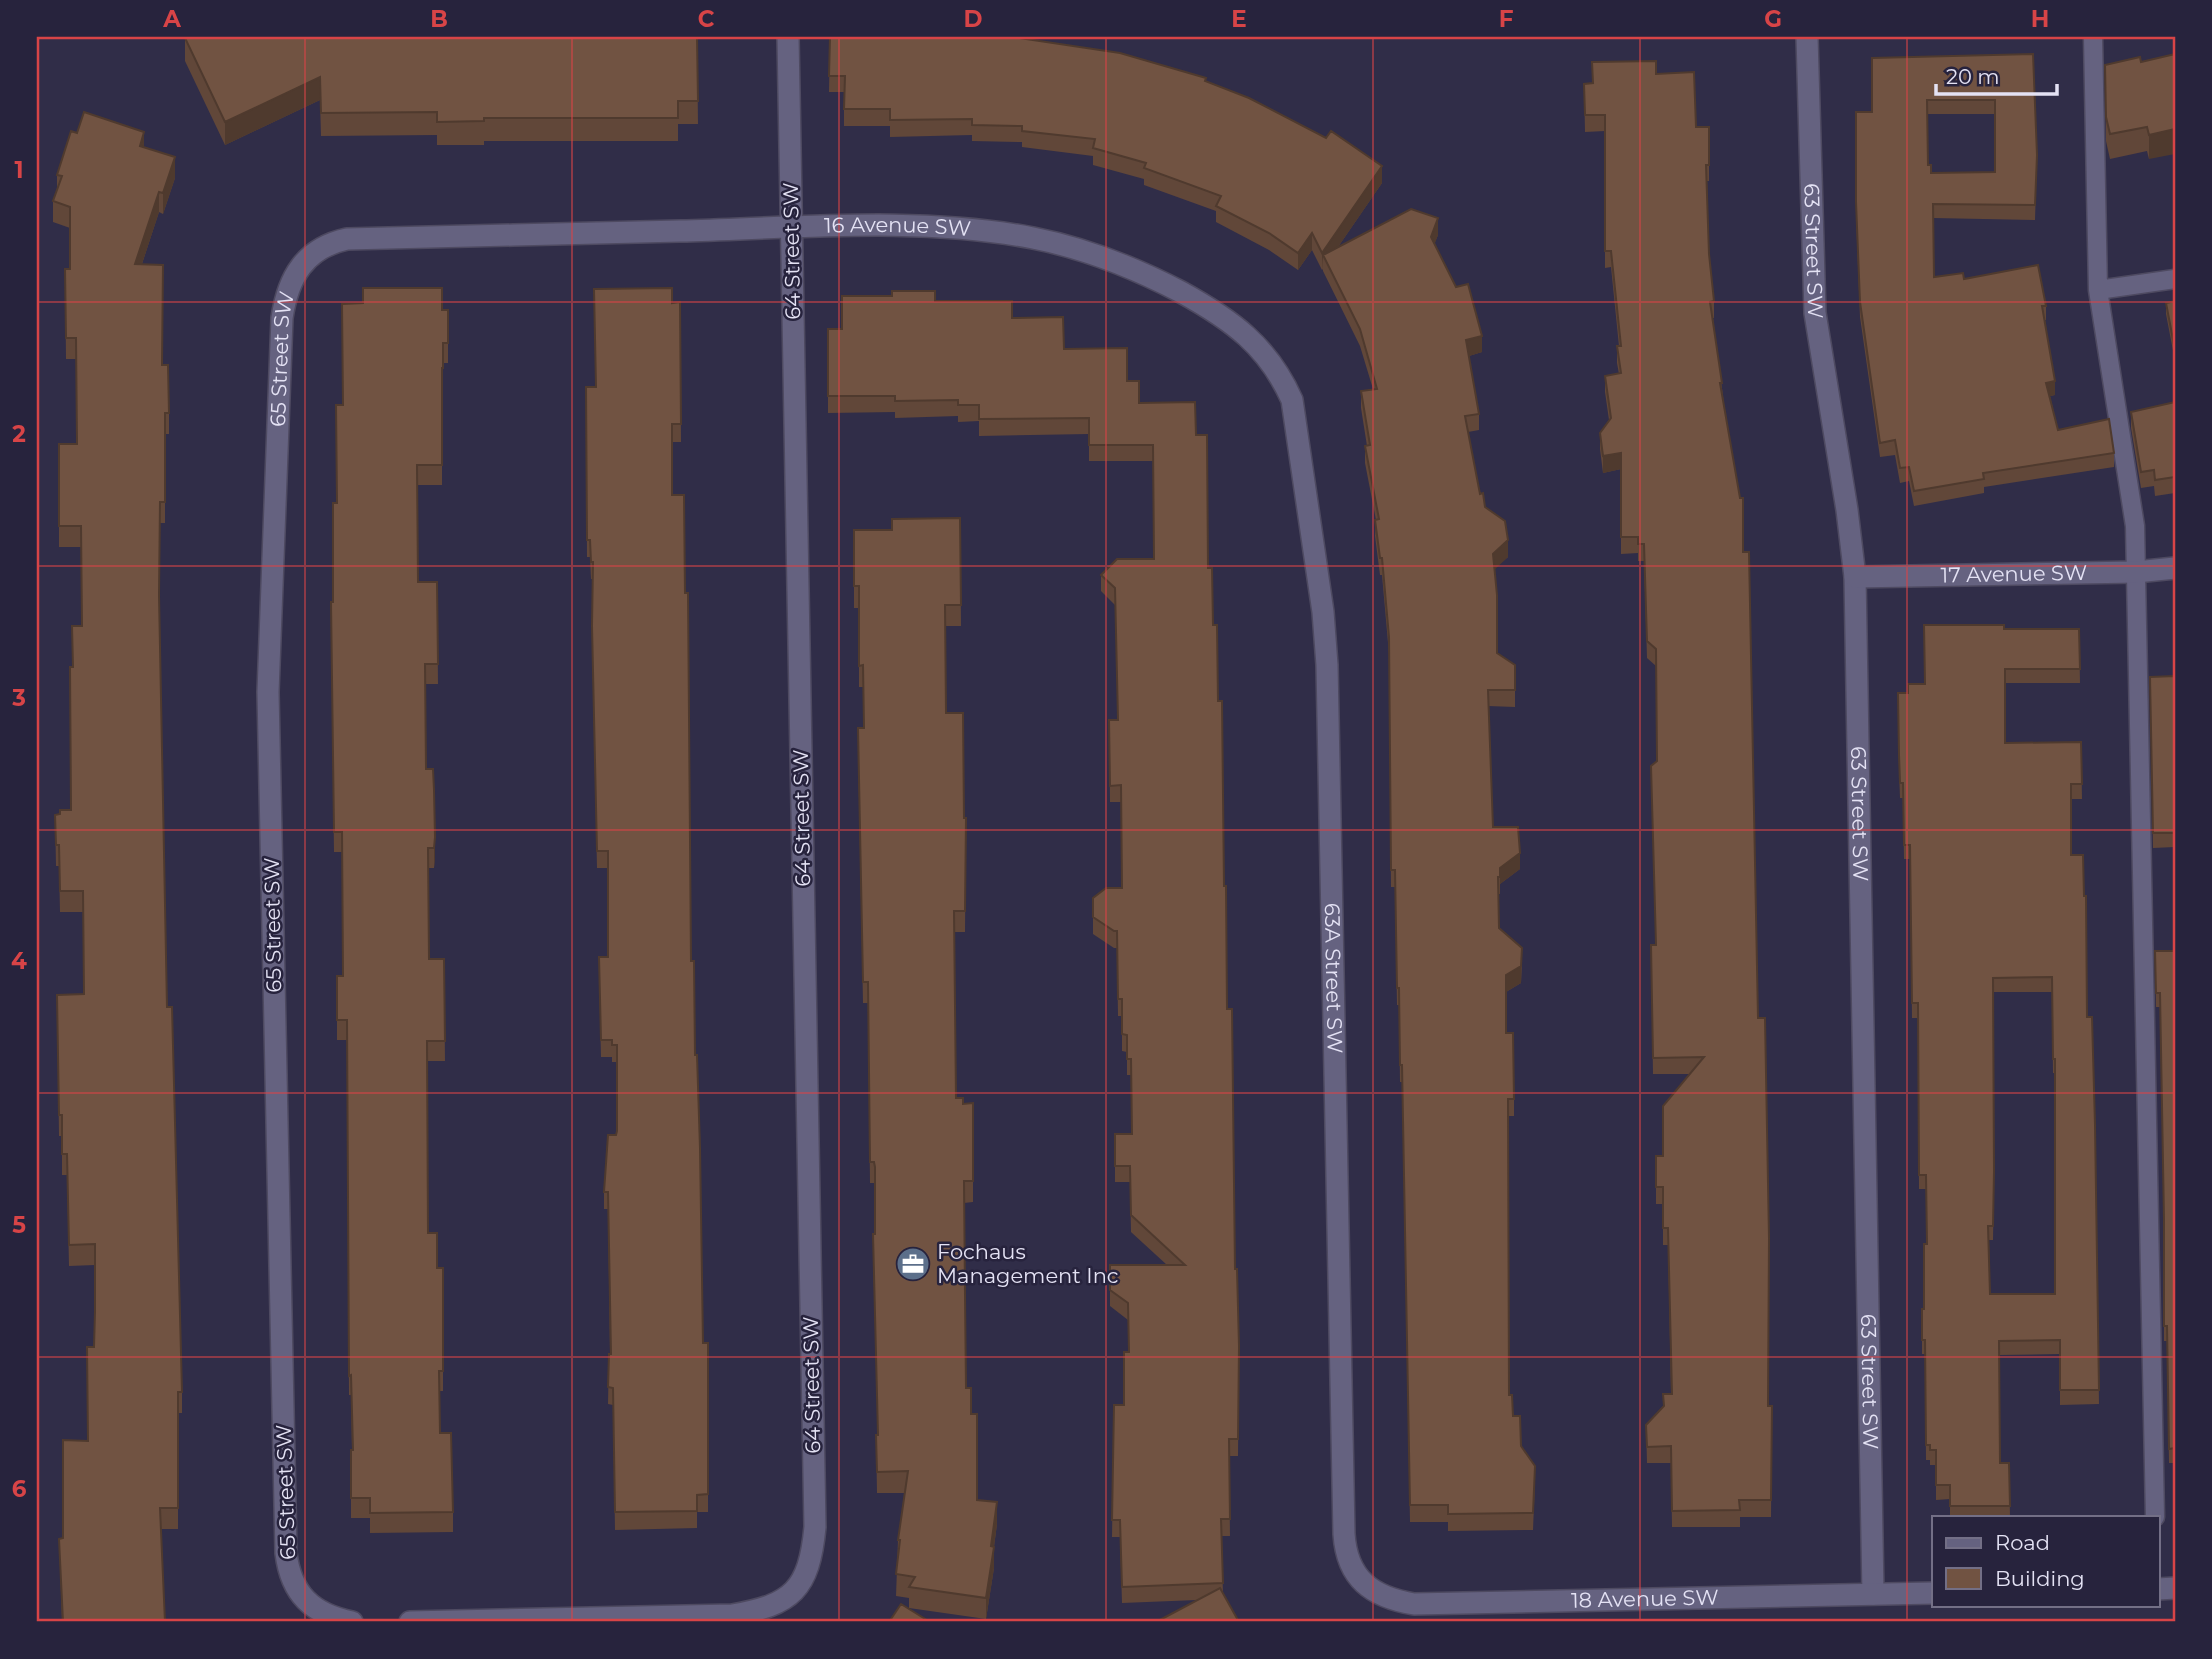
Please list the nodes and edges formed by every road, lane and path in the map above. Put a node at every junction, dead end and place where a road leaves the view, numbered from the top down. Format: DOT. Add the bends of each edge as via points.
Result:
graph roads {
  1 [pos="788,37"];
  2 [pos="1807,37"];
  3 [pos="2093,37"];
  4 [pos="791,228"];
  5 [pos="310,256"];
  6 [pos="2175,279"];
  7 [pos="2098,290"];
  8 [pos="1280,374"];
  9 [pos="2175,568"];
  10 [pos="2136,572"];
  11 [pos="1855,577"];
  12 [pos="2155,1516"];
  13 [pos="1362,1582"];
  14 [pos="1932,1593"];
  15 [pos="1873,1594"];
  16 [pos="352,1622"];
  17 [pos="410,1622"];
  1 -- 4 [label="street, 64 Street SW"];
  2 -- 11 [label="street, 63 Street SW" via="1815,313"];
  3 -- 7 [label="lane"];
  4 -- 5 [label="street, 16 Avenue SW" via="347,239 321,247"];
  4 -- 8 [label="street, 16 Avenue SW" via="925,225 1033,238 1088,252 1155,278 1205,305 1244,333"];
  4 -- 17 [label="street, 64 Street SW" via="815,1527 810,1565 792,1594 774,1605 732,1615"];
  5 -- 16 [label="street, 65 Street SW" via="291,282 282,318 268,692 286,1553 288,1570 304,1598 317,1610"];
  6 -- 7 [label="lane"];
  7 -- 10 [label="lane" via="2135,526"];
  8 -- 13 [label="street, 63A Street SW" via="1297,421 1323,612 1344,1534 1350,1567"];
  9 -- 10 [label="street, 17 Avenue SW"];
  10 -- 11 [label="street, 17 Avenue SW"];
  10 -- 12 [label="lane"];
  11 -- 15 [label="street, 63 Street SW"];
  13 -- 15 [label="street, 18 Avenue SW" via="1392,1600 1414,1604"];
  14 -- 15 [label="street, 18 Avenue SW"];
}
